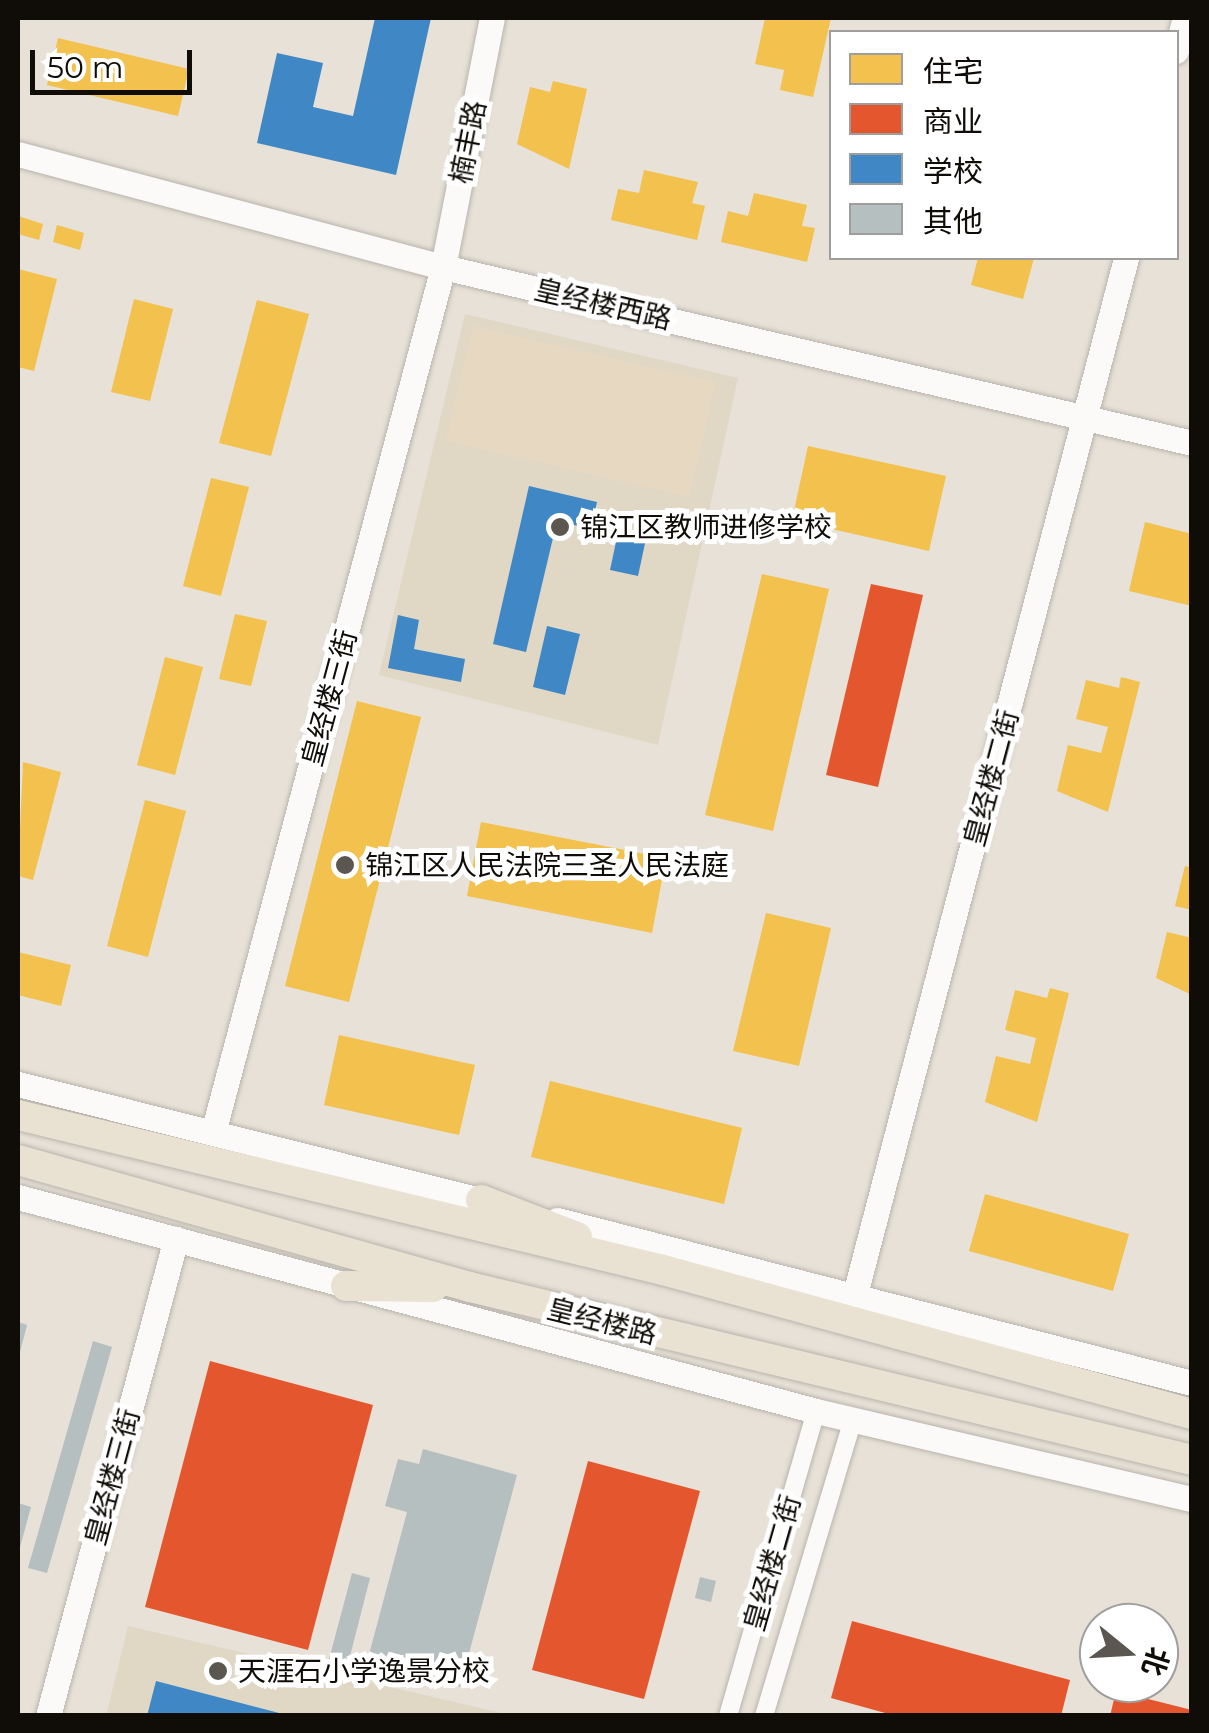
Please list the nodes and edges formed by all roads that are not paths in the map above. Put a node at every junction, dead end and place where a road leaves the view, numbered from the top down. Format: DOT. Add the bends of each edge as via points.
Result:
graph roads {
  1 [pos="492,18"];
  2 [pos="18,154"];
  3 [pos="1125,260"];
  4 [pos="443,267"];
  5 [pos="1086,417"];
  6 [pos="1192,443"];
  7 [pos="18,1084"];
  8 [pos="18,1114"];
  9 [pos="214,1129"];
  10 [pos="18,1160"];
  11 [pos="18,1197"];
  12 [pos="481,1200"];
  13 [pos="176,1239"];
  14 [pos="664,1270"];
  15 [pos="346,1286"];
  16 [pos="470,1287"];
  17 [pos="854,1298"];
  18 [pos="1192,1383"];
  19 [pos="816,1412"];
  20 [pos="1192,1414"];
  21 [pos="853,1420"];
  22 [pos="1192,1460"];
  23 [pos="1184,1495"];
  24 [pos="48,1716"];
  25 [pos="728,1716"];
  26 [pos="764,1716"];
  1 -- 4 [label="street, 楠丰路"];
  2 -- 4 [label="street, 皇经楼西路"];
  3 -- 5 [label="street, 皇经楼二街"];
  4 -- 5 [label="street, 皇经楼西路"];
  4 -- 9 [label="street, 皇经楼三街"];
  5 -- 6 [label="street, 皇经楼西路"];
  5 -- 17 [label="street, 皇经楼二街"];
  7 -- 9 [label="street"];
  8 -- 14 [label="highway"];
  9 -- 12 [label="street"];
  10 -- 16 [label="highway, 皇经楼路"];
  11 -- 13 [label="street"];
  12 -- 14 [label="highway"];
  12 -- 17 [label="street"];
  13 -- 15 [label="street"];
  13 -- 24 [label="street, 皇经楼三街"];
  14 -- 20 [label="highway"];
  15 -- 16 [label="highway"];
  15 -- 19 [label="street"];
  16 -- 22 [label="highway, 皇经楼路"];
  17 -- 18 [label="street"];
  19 -- 21 [label="street"];
  19 -- 25 [label="street, 皇经楼二街"];
  21 -- 23 [label="street"];
  21 -- 26 [label="street, 皇经楼二街"];
}
